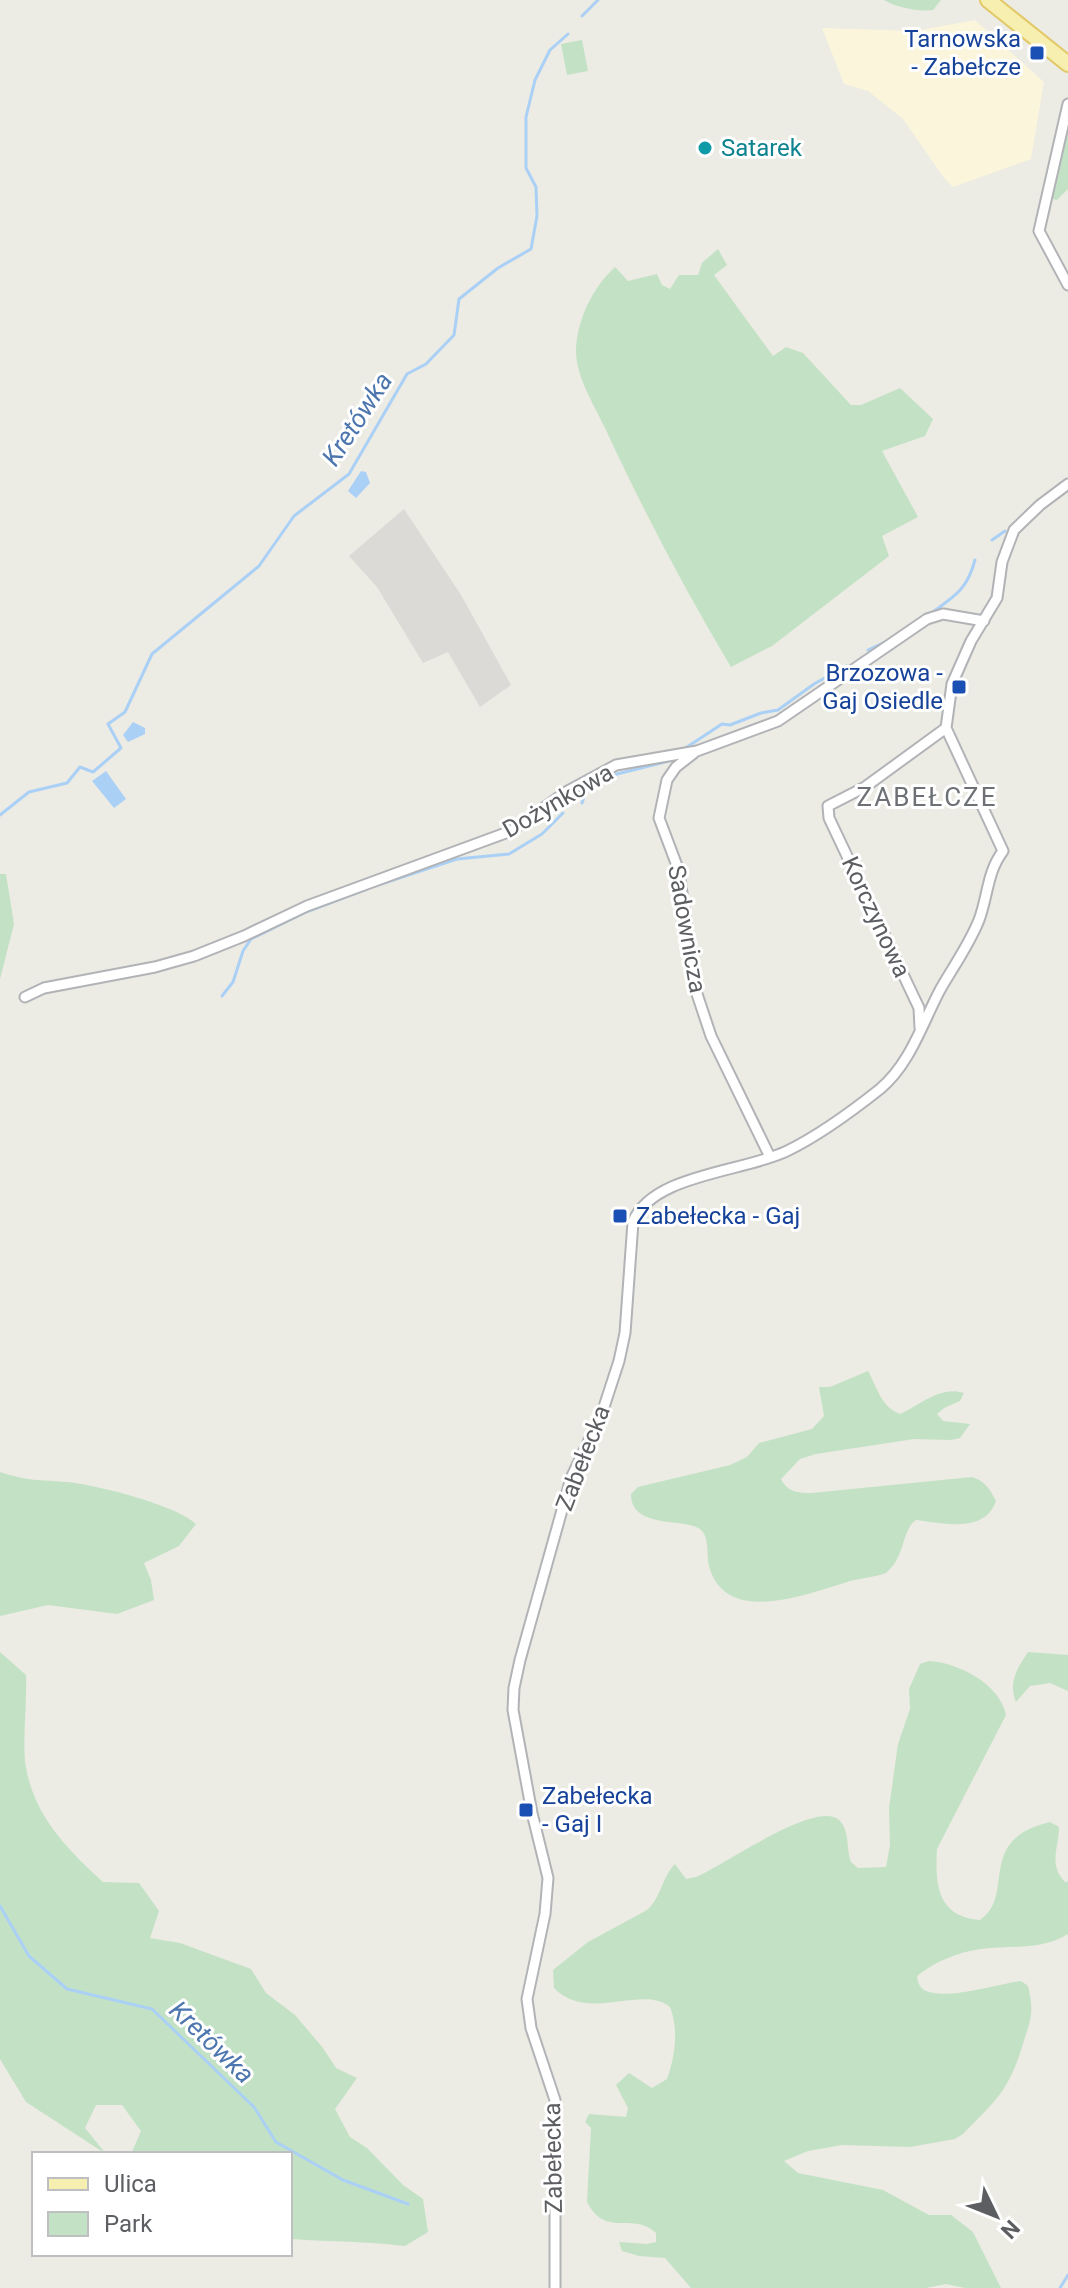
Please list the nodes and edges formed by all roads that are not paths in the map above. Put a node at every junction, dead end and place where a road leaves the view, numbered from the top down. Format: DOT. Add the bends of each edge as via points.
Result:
graph roads {
  1 [pos="988,0"];
  2 [pos="1068,64"];
  3 [pos="1068,104"];
  4 [pos="1068,285"];
  5 [pos="1068,484"];
  6 [pos="984,621"];
  7 [pos="946,728"];
  8 [pos="697,751"];
  9 [pos="25,997"];
  10 [pos="920,1028"];
  11 [pos="770,1157"];
  12 [pos="555,2288"];
  1 -- 2 [label="main road"];
  3 -- 4 [label="street" via="1039,231"];
  5 -- 6 [label="street" via="1014,530 997,598"];
  6 -- 7 [label="street" via="952,684"];
  6 -- 8 [label="street, Dożynkowa" via="943,614 927,619 791,714"];
  7 -- 10 [label="street, Zabełecka" via="1003,851 989,875 976,928"];
  7 -- 10 [label="street, Korczynowa" via="865,787 828,806 829,818 919,1008"];
  8 -- 9 [label="street, Dożynkowa" via="616,765 511,831 307,906 194,956 44,988"];
  8 -- 11 [label="street, Sadownicza" via="667,780 659,818 679,871 695,988 711,1036"];
  10 -- 11 [label="street, Zabełecka" via="890,1082 819,1132"];
  11 -- 12 [label="street, Zabełecka" via="670,1187 637,1212 619,1361 602,1413 571,1478 514,1688 519,1745 548,1878 527,1999 555,2100"];
}
